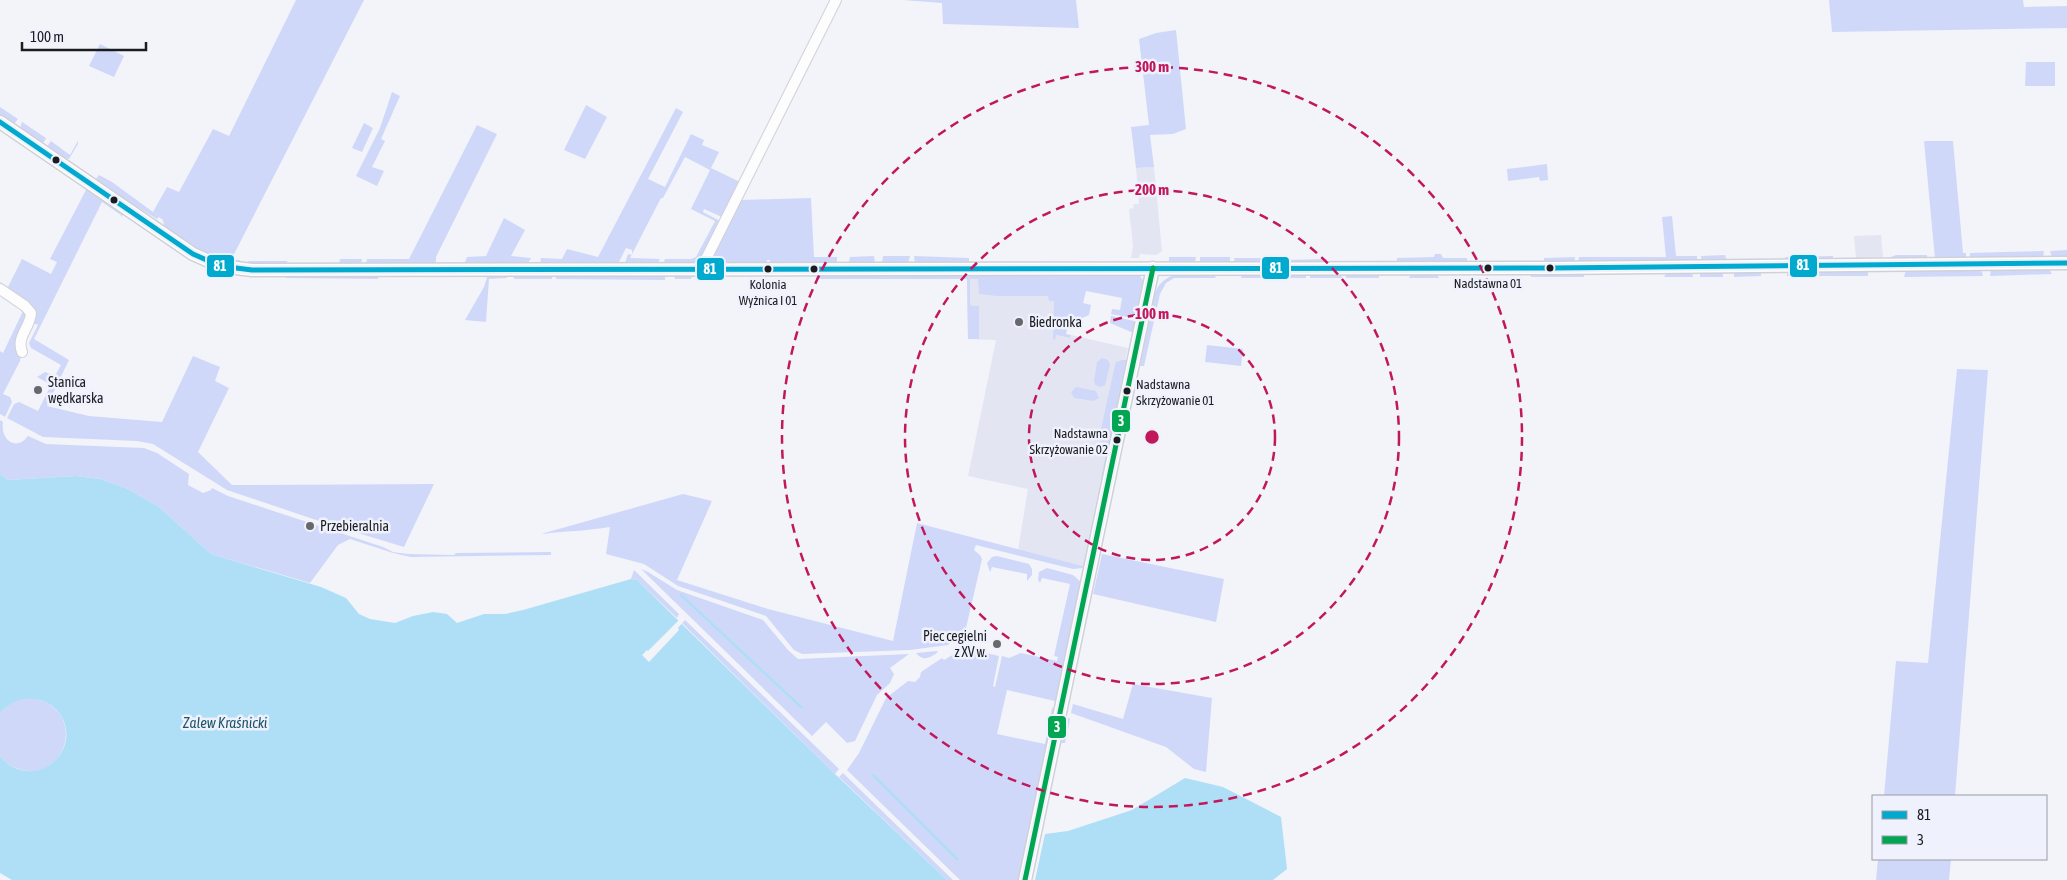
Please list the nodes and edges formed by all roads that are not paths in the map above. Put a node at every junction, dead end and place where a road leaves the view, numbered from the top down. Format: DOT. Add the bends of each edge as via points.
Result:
graph roads {
  1 [pos="836,0"];
  2 [pos="0,122"];
  3 [pos="2067,263"];
  4 [pos="701,268"];
  5 [pos="1153,268"];
  6 [pos="0,289"];
  7 [pos="22,352"];
  8 [pos="1025,880"];
  1 -- 4 [label="street"];
  2 -- 4 [label="street" via="212,264 238,269"];
  3 -- 5 [label="street"];
  4 -- 5 [label="street"];
  5 -- 8 [label="street"];
  6 -- 7 [label="street" via="31,313 20,341"];
}
